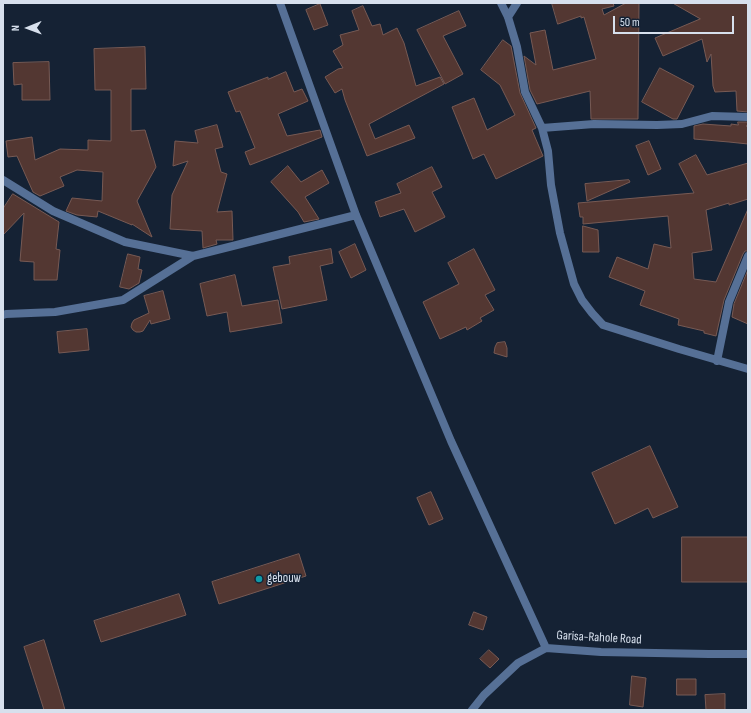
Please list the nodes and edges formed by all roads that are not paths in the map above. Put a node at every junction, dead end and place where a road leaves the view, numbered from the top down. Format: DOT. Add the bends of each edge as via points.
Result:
graph roads {
  1 [pos="280,3"];
  2 [pos="501,3"];
  3 [pos="517,3"];
  4 [pos="508,17"];
  5 [pos="748,117"];
  6 [pos="542,128"];
  7 [pos="3,180"];
  8 [pos="356,215"];
  9 [pos="193,256"];
  10 [pos="748,256"];
  11 [pos="3,315"];
  12 [pos="717,361"];
  13 [pos="748,369"];
  14 [pos="546,648"];
  15 [pos="748,654"];
  16 [pos="472,710"];
  1 -- 8 [label="street"];
  2 -- 4 [label="street"];
  3 -- 4 [label="street"];
  4 -- 6 [label="street" via="526,92"];
  5 -- 6 [label="street" via="712,116 682,124 594,124"];
  6 -- 12 [label="street" via="548,151 560,233 574,284 582,300 603,325"];
  7 -- 9 [label="street" via="53,211 125,242"];
  8 -- 9 [label="street"];
  8 -- 14 [label="street" via="451,441"];
  9 -- 11 [label="street" via="123,300 55,312"];
  10 -- 12 [label="street" via="729,302"];
  12 -- 13 [label="street"];
  14 -- 15 [label="street, Garisa-Rahole Road" via="601,652"];
  14 -- 16 [label="street, Garisa-Rahole Road" via="518,663"];
}
